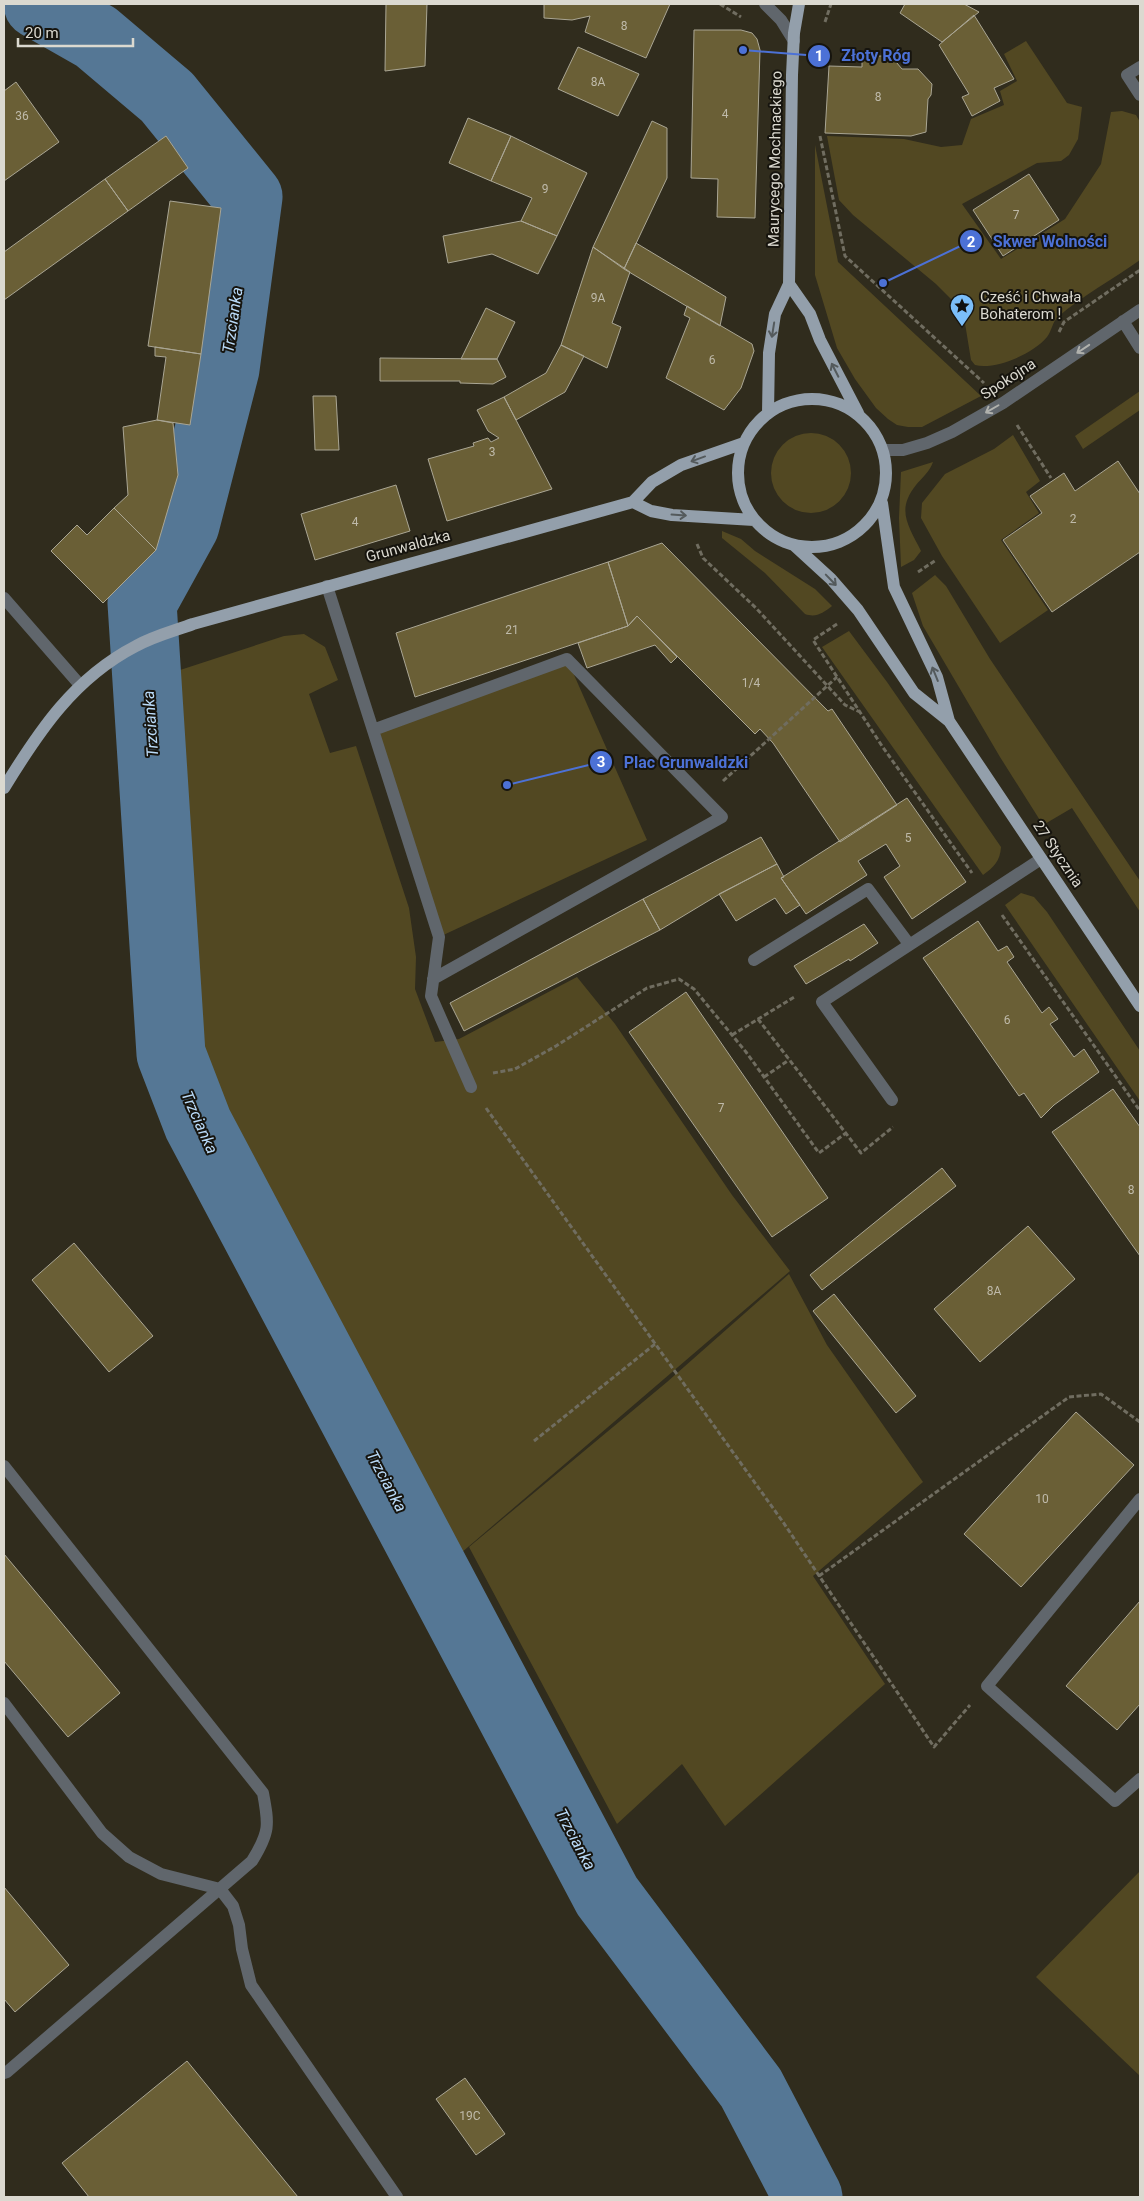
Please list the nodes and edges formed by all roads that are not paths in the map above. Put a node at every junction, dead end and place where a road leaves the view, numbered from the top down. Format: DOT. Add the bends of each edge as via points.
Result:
graph roads {
  1 [pos="765,4"];
  2 [pos="799,4"];
  3 [pos="794,41"];
  4 [pos="1140,67"];
  5 [pos="1140,95"];
  6 [pos="789,284"];
  7 [pos="1140,310"];
  8 [pos="1123,322"];
  9 [pos="1140,348"];
  10 [pos="768,413"];
  11 [pos="858,414"];
  12 [pos="744,443"];
  13 [pos="882,450"];
  14 [pos="633,502"];
  15 [pos="882,502"];
  16 [pos="754,520"];
  17 [pos="795,546"];
  18 [pos="327,586"];
  19 [pos="4,598"];
  20 [pos="80,685"];
  21 [pos="949,721"];
  22 [pos="373,730"];
  23 [pos="8,773"];
  24 [pos="4,788"];
  25 [pos="1042,859"];
  26 [pos="909,944"];
  27 [pos="754,960"];
  28 [pos="433,979"];
  29 [pos="1140,1006"];
  30 [pos="469,1082"];
  31 [pos="892,1100"];
  32 [pos="4,1466"];
  33 [pos="1140,1498"];
  34 [pos="4,1703"];
  35 [pos="1140,1779"];
  36 [pos="220,1889"];
  37 [pos="4,2073"];
  38 [pos="397,2197"];
  1 -- 3 [label="street" via="781,20"];
  2 -- 3 [label="main road, Maurycego Mochnackiego"];
  3 -- 6 [label="main road, Maurycego Mochnackiego"];
  4 -- 5 [label="street" via="1127,75"];
  6 -- 10 [label="main road, Maurycego Mochnackiego, one-way" via="775,314 769,354"];
  11 -- 6 [label="main road, one-way" via="810,314"];
  7 -- 8 [label="street, Spokojna"];
  8 -- 9 [label="street"];
  8 -- 13 [label="street, Spokojna, one-way" via="1003,404 952,432 927,444 903,450"];
  10 -- 11 [label="main road" via="789,402 813,398 837,402"];
  10 -- 12 [label="main road" via="754,426"];
  11 -- 13 [label="main road" via="871,426"];
  12 -- 14 [label="main road, one-way" via="681,466 652,482"];
  12 -- 16 [label="main road" via="738,462 738,483"];
  13 -- 15 [label="main road" via="887,482"];
  14 -- 16 [label="main road, one-way" via="651,511 672,515"];
  14 -- 18 [label="main road, Grunwaldzka"];
  15 -- 17 [label="main road" via="871,521 855,535 837,544 816,548"];
  21 -- 15 [label="main road, 27 Stycznia, one-way" via="937,677 894,587"];
  16 -- 17 [label="main road" via="773,537"];
  17 -- 21 [label="main road, 27 Stycznia, one-way" via="831,579 858,610 914,692"];
  18 -- 20 [label="main road, Grunwaldzka" via="154,637 116,658"];
  18 -- 22 [label="street"];
  19 -- 20 [label="street"];
  20 -- 23 [label="main road"];
  21 -- 25 [label="main road, 27 Stycznia"];
  22 -- 28 [label="street" via="439,937"];
  22 -- 28 [label="street" via="567,660 722,817"];
  23 -- 24 [label="main road"];
  25 -- 26 [label="street"];
  25 -- 29 [label="main road, 27 Stycznia"];
  26 -- 27 [label="street" via="868,889"];
  26 -- 31 [label="street" via="822,1002"];
  28 -- 30 [label="street" via="431,996"];
  32 -- 36 [label="street" via="263,1793 269,1823 264,1843 252,1861"];
  33 -- 35 [label="street" via="987,1686 1115,1801"];
  34 -- 36 [label="street" via="102,1833 129,1857 161,1874"];
  36 -- 37 [label="street"];
  36 -- 38 [label="street" via="233,1906 252,1985"];
}
